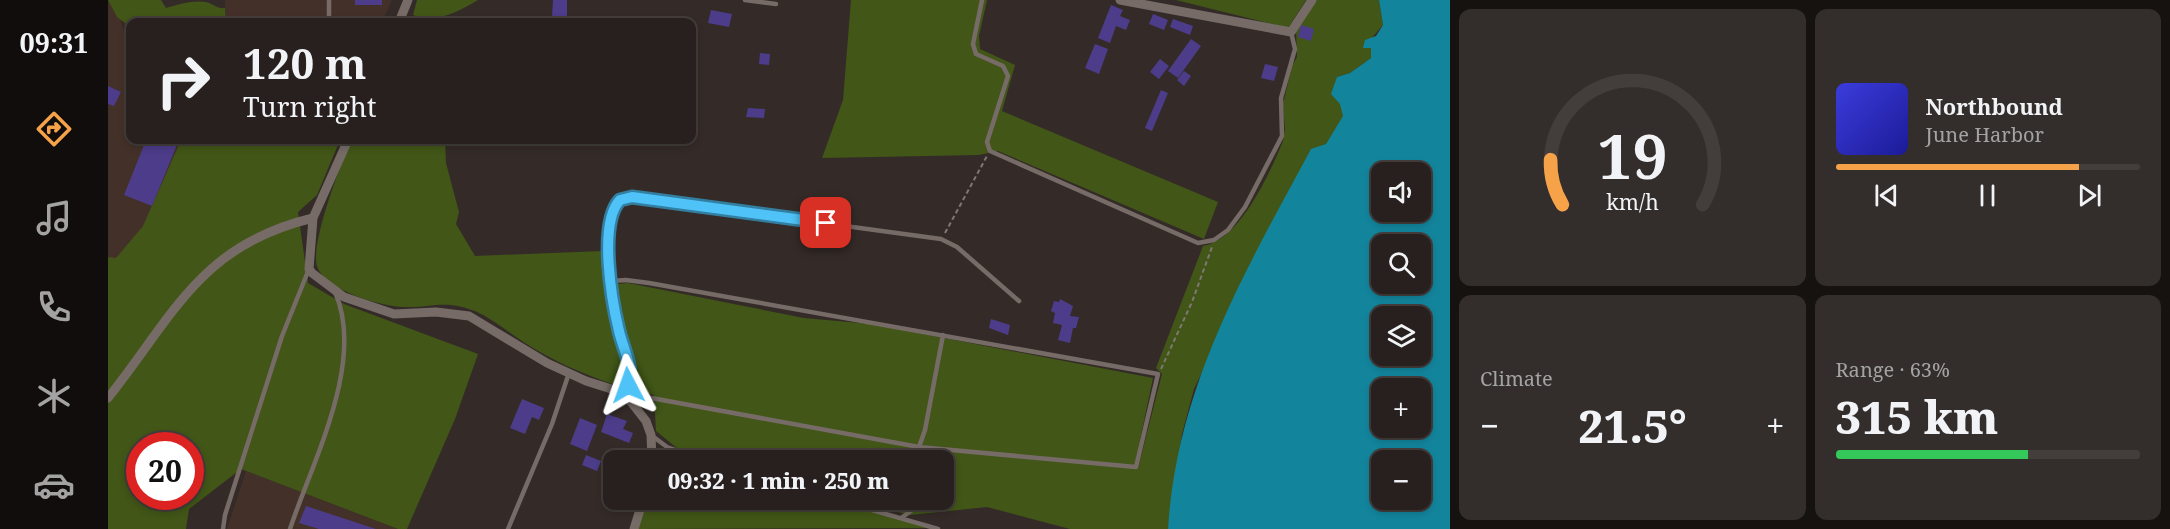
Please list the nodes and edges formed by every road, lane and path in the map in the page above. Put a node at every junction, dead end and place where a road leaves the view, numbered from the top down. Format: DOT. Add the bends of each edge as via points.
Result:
graph roads {
  1 [pos="329,0"];
  2 [pos="408,0"];
  3 [pos="745,0"];
  4 [pos="982,0"];
  5 [pos="1120,0"];
  6 [pos="1312,0"];
  7 [pos="776,4"];
  8 [pos="329,18"];
  9 [pos="401,18"];
  10 [pos="1292,32"];
  11 [pos="346,144"];
  12 [pos="990,151"];
  13 [pos="313,218"];
  14 [pos="941,239"];
  15 [pos="1214,240"];
  16 [pos="309,269"];
  17 [pos="611,281"];
  18 [pos="334,291"];
  19 [pos="1019,301"];
  20 [pos="943,335"];
  21 [pos="568,373"];
  22 [pos="1158,374"];
  23 [pos="624,393"];
  24 [pos="108,398"];
  25 [pos="651,435"];
  26 [pos="919,447"];
  27 [pos="652,450"];
  28 [pos="675,450"];
  29 [pos="919,450"];
  30 [pos="640,510"];
  31 [pos="873,510"];
  32 [pos="911,510"];
  33 [pos="901,518"];
  34 [pos="223,529"];
  35 [pos="290,529"];
  36 [pos="508,529"];
  37 [pos="634,529"];
  38 [pos="938,529"];
  1 -- 8 [label="lane"];
  2 -- 9 [label="street"];
  3 -- 7 [label="lane"];
  4 -- 12 [label="lane" via="973,44 976,54 1003,66 1008,76 987,142"];
  5 -- 10 [label="street"];
  6 -- 10 [label="street"];
  10 -- 15 [label="lane" via="1295,49 1281,98 1282,136 1245,207 1228,230"];
  11 -- 13 [label="street"];
  12 -- 14 [label="path"];
  12 -- 15 [label="lane" via="1198,243"];
  13 -- 16 [label="street"];
  13 -- 24 [label="street" via="271,231 209,268 163,321"];
  14 -- 17 [label="lane" via="735,209 626,198 614,206 610,215"];
  14 -- 19 [label="lane" via="957,247"];
  15 -- 22 [label="path" via="1192,302"];
  16 -- 18 [label="street"];
  16 -- 34 [label="lane" via="257,411"];
  17 -- 20 [label="lane" via="626,280"];
  17 -- 23 [label="lane" via="630,367 631,377"];
  18 -- 21 [label="street" via="394,314 436,312 470,316"];
  18 -- 35 [label="lane" via="341,306 343,330 336,401"];
  20 -- 22 [label="lane"];
  20 -- 26 [label="lane"];
  21 -- 23 [label="street"];
  21 -- 36 [label="lane" via="552,424"];
  22 -- 26 [label="lane" via="1136,467"];
  23 -- 25 [label="street" via="639,408"];
  23 -- 26 [label="lane"];
  25 -- 27 [label="street"];
  25 -- 28 [label="lane"];
  26 -- 29 [label="lane"];
  30 -- 37 [label="street"];
  31 -- 33 [label="lane"];
  32 -- 33 [label="lane"];
  33 -- 38 [label="lane"];
}
